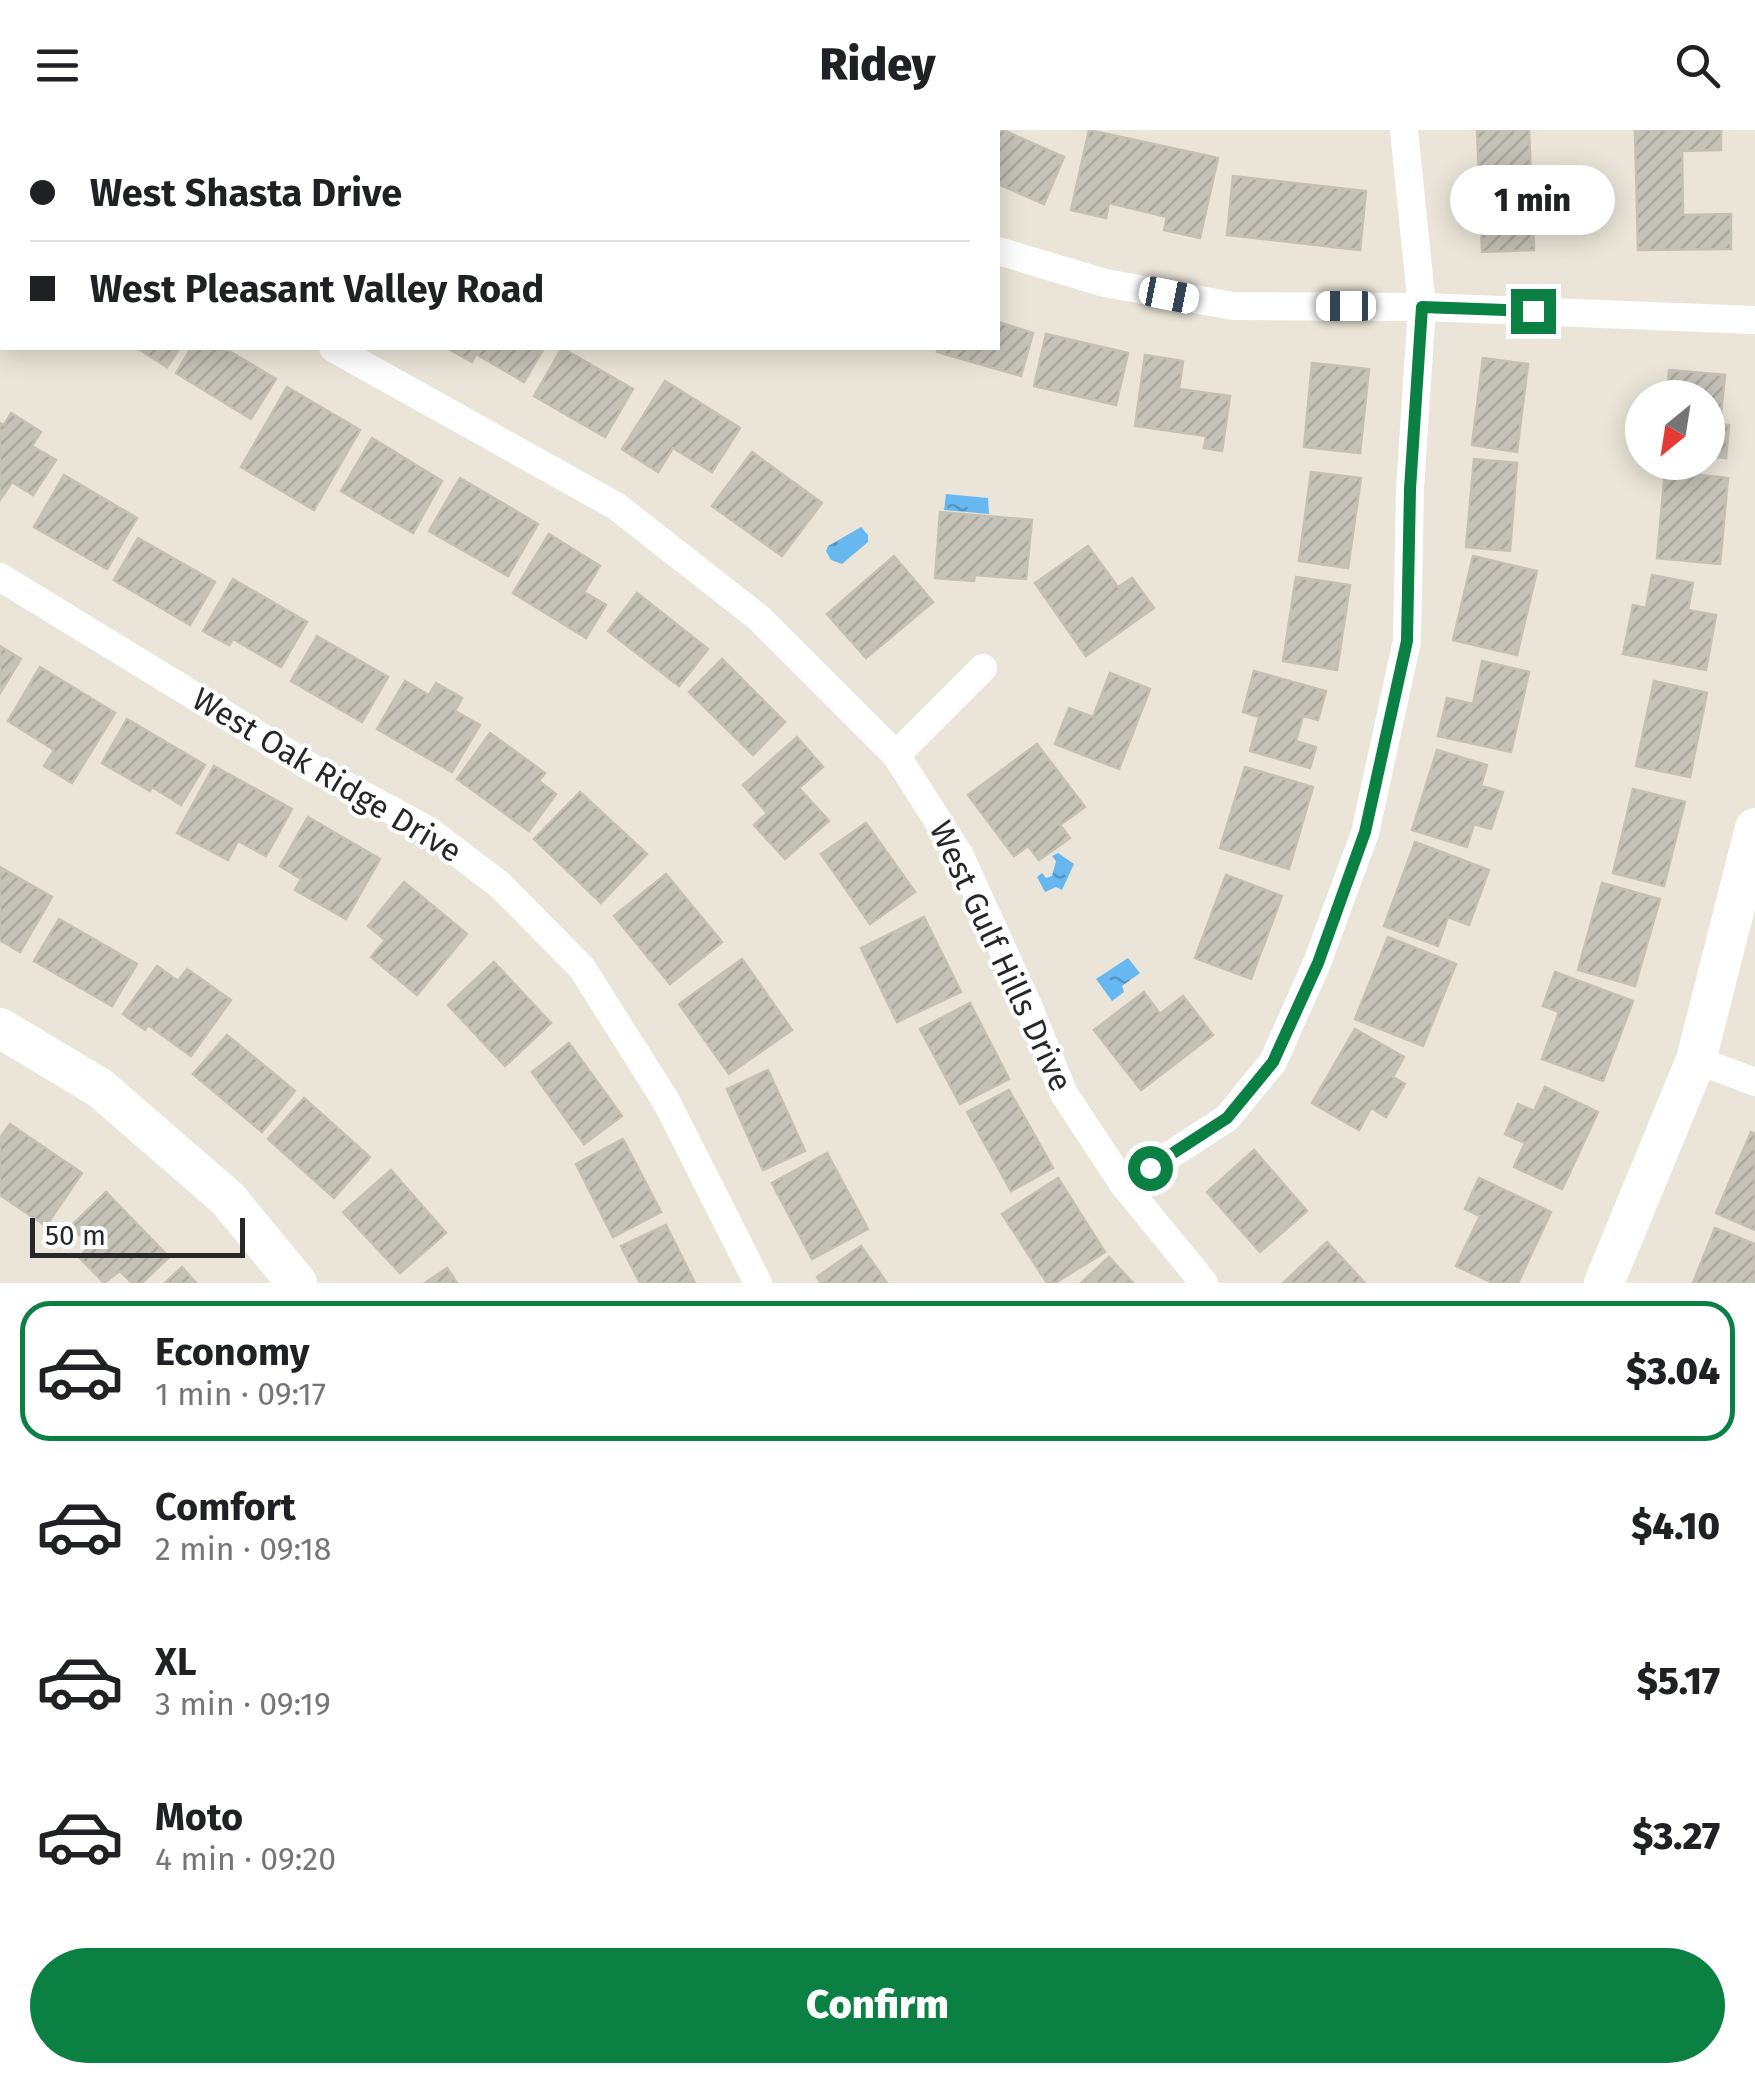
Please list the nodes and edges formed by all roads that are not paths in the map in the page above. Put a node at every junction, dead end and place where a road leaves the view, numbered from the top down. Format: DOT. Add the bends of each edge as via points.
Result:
graph roads {
  1 [pos="1404,130"];
  2 [pos="1000,252"];
  3 [pos="1422,307"];
  4 [pos="1755,320"];
  5 [pos="337,350"];
  6 [pos="0,578"];
  7 [pos="984,668"];
  8 [pos="896,754"];
  9 [pos="1755,828"];
  10 [pos="0,1028"];
  11 [pos="1696,1060"];
  12 [pos="1755,1082"];
  13 [pos="1124,1185"];
  14 [pos="297,1283"];
  15 [pos="758,1283"];
  16 [pos="1204,1283"];
  17 [pos="1604,1283"];
  1 -- 3 [label="street"];
  2 -- 3 [label="street" via="1105,283 1233,306"];
  3 -- 4 [label="street"];
  3 -- 13 [label="street" via="1407,641 1365,832 1318,963 1273,1062 1227,1118"];
  5 -- 8 [label="street, West Gulf Hills Drive" via="616,506 759,618"];
  6 -- 15 [label="street, West Oak Ridge Drive" via="309,766 428,830 500,885 582,968 666,1100"];
  7 -- 8 [label="street"];
  8 -- 13 [label="street, West Gulf Hills Drive" via="959,854 1064,1094"];
  9 -- 11 [label="street"];
  10 -- 14 [label="street" via="100,1088 228,1200"];
  11 -- 12 [label="street"];
  11 -- 17 [label="street"];
  13 -- 16 [label="street, West Gulf Hills Drive"];
}
